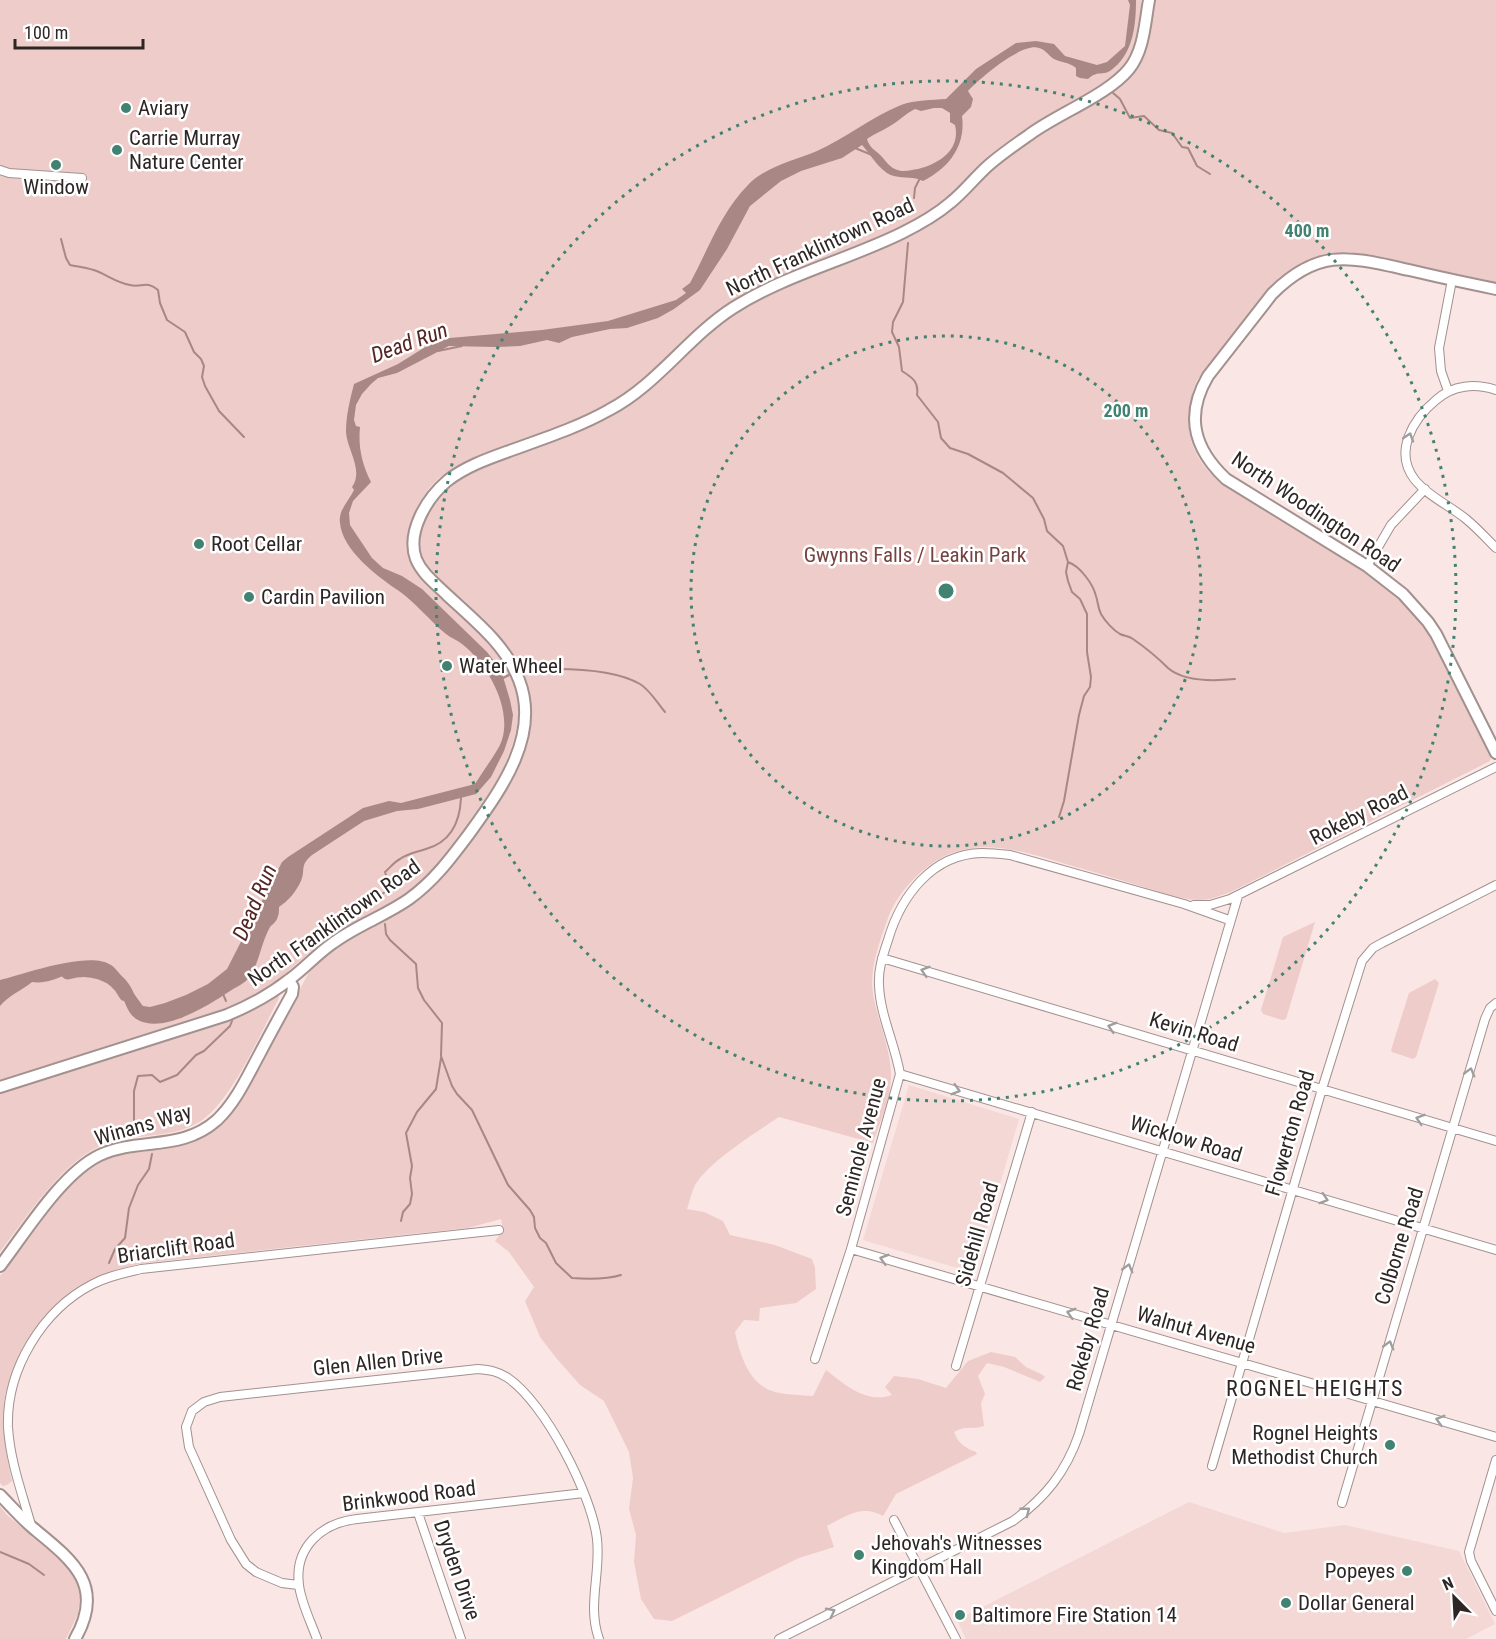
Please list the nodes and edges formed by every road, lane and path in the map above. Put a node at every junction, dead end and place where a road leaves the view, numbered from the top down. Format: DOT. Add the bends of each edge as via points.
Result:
graph roads {
  1 [pos="1149,0"];
  2 [pos="0,170"];
  3 [pos="82,178"];
  4 [pos="1452,280"];
  5 [pos="1496,289"];
  6 [pos="1496,390"];
  7 [pos="1448,392"];
  8 [pos="1425,489"];
  9 [pos="1496,548"];
  10 [pos="1367,566"];
  11 [pos="1496,753"];
  12 [pos="1496,767"];
  13 [pos="1496,885"];
  14 [pos="1238,896"];
  15 [pos="1184,904"];
  16 [pos="1229,920"];
  17 [pos="882,958"];
  18 [pos="287,982"];
  19 [pos="1496,1003"];
  20 [pos="1192,1050"];
  21 [pos="900,1074"];
  22 [pos="0,1087"];
  23 [pos="1322,1089"];
  24 [pos="1032,1112"];
  25 [pos="1452,1128"];
  26 [pos="1496,1141"];
  27 [pos="1162,1151"];
  28 [pos="1292,1189"];
  29 [pos="1423,1228"];
  30 [pos="499,1230"];
  31 [pos="851,1249"];
  32 [pos="1496,1250"];
  33 [pos="0,1266"];
  34 [pos="980,1287"];
  35 [pos="1111,1324"];
  36 [pos="815,1359"];
  37 [pos="1242,1362"];
  38 [pos="956,1366"];
  39 [pos="1372,1401"];
  40 [pos="1496,1437"];
  41 [pos="1496,1460"];
  42 [pos="1212,1466"];
  43 [pos="584,1493"];
  44 [pos="0,1495"];
  45 [pos="1342,1503"];
  46 [pos="418,1513"];
  47 [pos="894,1520"];
  48 [pos="32,1527"];
  49 [pos="919,1568"];
  50 [pos="298,1585"];
  51 [pos="1496,1611"];
  52 [pos="75,1639"];
  53 [pos="317,1639"];
  54 [pos="461,1639"];
  55 [pos="599,1639"];
  56 [pos="779,1639"];
  57 [pos="956,1639"];
  1 -- 18 [label="street, North Franklintown Road" via="1140,48 1129,69 1106,88 1031,133 990,164 949,204 900,234 747,300 701,331 615,408 474,465 437,490 416,527 416,558 427,576 499,646 513,667 525,707 520,744 496,796 427,885 394,909 336,940"];
  2 -- 3 [label="street"];
  4 -- 5 [label="street, North Woodington Road"];
  4 -- 7 [label="street" via="1439,348"];
  4 -- 10 [label="street, North Woodington Road" via="1344,258 1317,263 1298,272 1272,294 1208,376 1196,402 1196,430 1215,469"];
  6 -- 7 [label="street" via="1477,385"];
  8 -- 7 [label="street, one-way" via="1411,473 1406,444 1413,426 1432,403"];
  8 -- 9 [label="street" via="1466,519"];
  8 -- 10 [label="street" via="1391,525"];
  10 -- 11 [label="street, North Woodington Road" via="1403,594 1428,622"];
  12 -- 14 [label="street, Rokeby Road"];
  13 -- 23 [label="street, Flowerton Road" via="1366,955 1358,969"];
  14 -- 15 [label="street, Rokeby Road" via="1210,905"];
  14 -- 16 [label="street, Rokeby Road"];
  15 -- 16 [label="street, Seminole Avenue"];
  15 -- 17 [label="street, Seminole Avenue" via="1010,855 968,854 931,871 911,891 892,925"];
  16 -- 20 [label="street, Rokeby Road"];
  20 -- 17 [label="street, Kevin Road, one-way"];
  17 -- 21 [label="street, Seminole Avenue" via="880,999"];
  18 -- 22 [label="street, North Franklintown Road" via="227,1015"];
  18 -- 33 [label="street, Winans Way" via="292,994 241,1089 216,1120 182,1139 121,1149 87,1162 60,1188"];
  25 -- 19 [label="street, Colborne Road, one-way" via="1487,1013"];
  20 -- 23 [label="street, Kevin Road"];
  20 -- 27 [label="street, Rokeby Road"];
  21 -- 24 [label="street, Wicklow Road, one-way"];
  21 -- 31 [label="street, Seminole Avenue"];
  25 -- 23 [label="street, Kevin Road, one-way"];
  23 -- 28 [label="street, Flowerton Road"];
  24 -- 27 [label="street, Wicklow Road"];
  24 -- 34 [label="street, Sidehill Road"];
  25 -- 26 [label="street, Kevin Road"];
  25 -- 29 [label="street, Colborne Road"];
  27 -- 28 [label="street, Wicklow Road"];
  35 -- 27 [label="street, Rokeby Road, one-way"];
  28 -- 29 [label="street, Wicklow Road, one-way"];
  28 -- 37 [label="street, Flowerton Road"];
  29 -- 32 [label="street, Wicklow Road"];
  39 -- 29 [label="street, Colborne Road, one-way"];
  30 -- 48 [label="street, Briarclift Road" via="141,1269 112,1276 69,1299 41,1328 12,1387 8,1416 11,1455"];
  34 -- 31 [label="street, Walnut Avenue, one-way"];
  31 -- 36 [label="street, Seminole Avenue"];
  35 -- 34 [label="street, Walnut Avenue, one-way"];
  34 -- 38 [label="street, Sidehill Road"];
  35 -- 37 [label="street, Walnut Avenue"];
  49 -- 35 [label="street, Rokeby Road, one-way" via="1013,1521 1054,1484 1072,1453"];
  37 -- 39 [label="street, Walnut Avenue"];
  37 -- 42 [label="street, Flowerton Road"];
  40 -- 39 [label="street, Walnut Avenue, one-way"];
  39 -- 45 [label="street, Colborne Road"];
  41 -- 51 [label="street" via="1469,1552"];
  43 -- 46 [label="street, Brinkwood Road"];
  43 -- 50 [label="street, Glen Allen Drive" via="558,1439 530,1400 510,1379 491,1370 220,1397 204,1402 188,1418 187,1438 231,1540 256,1572"];
  43 -- 55 [label="street, Glen Allen Drive" via="597,1542 593,1602"];
  44 -- 48 [label="street"];
  46 -- 50 [label="street, Brinkwood Road" via="343,1521 321,1530 306,1549"];
  46 -- 54 [label="street, Dryden Drive"];
  47 -- 49 [label="street"];
  48 -- 52 [label="street" via="66,1555 84,1582 86,1612"];
  56 -- 49 [label="street, Rokeby Road, one-way"];
  49 -- 57 [label="street"];
  50 -- 53 [label="street, Brinkwood Road"];
}
